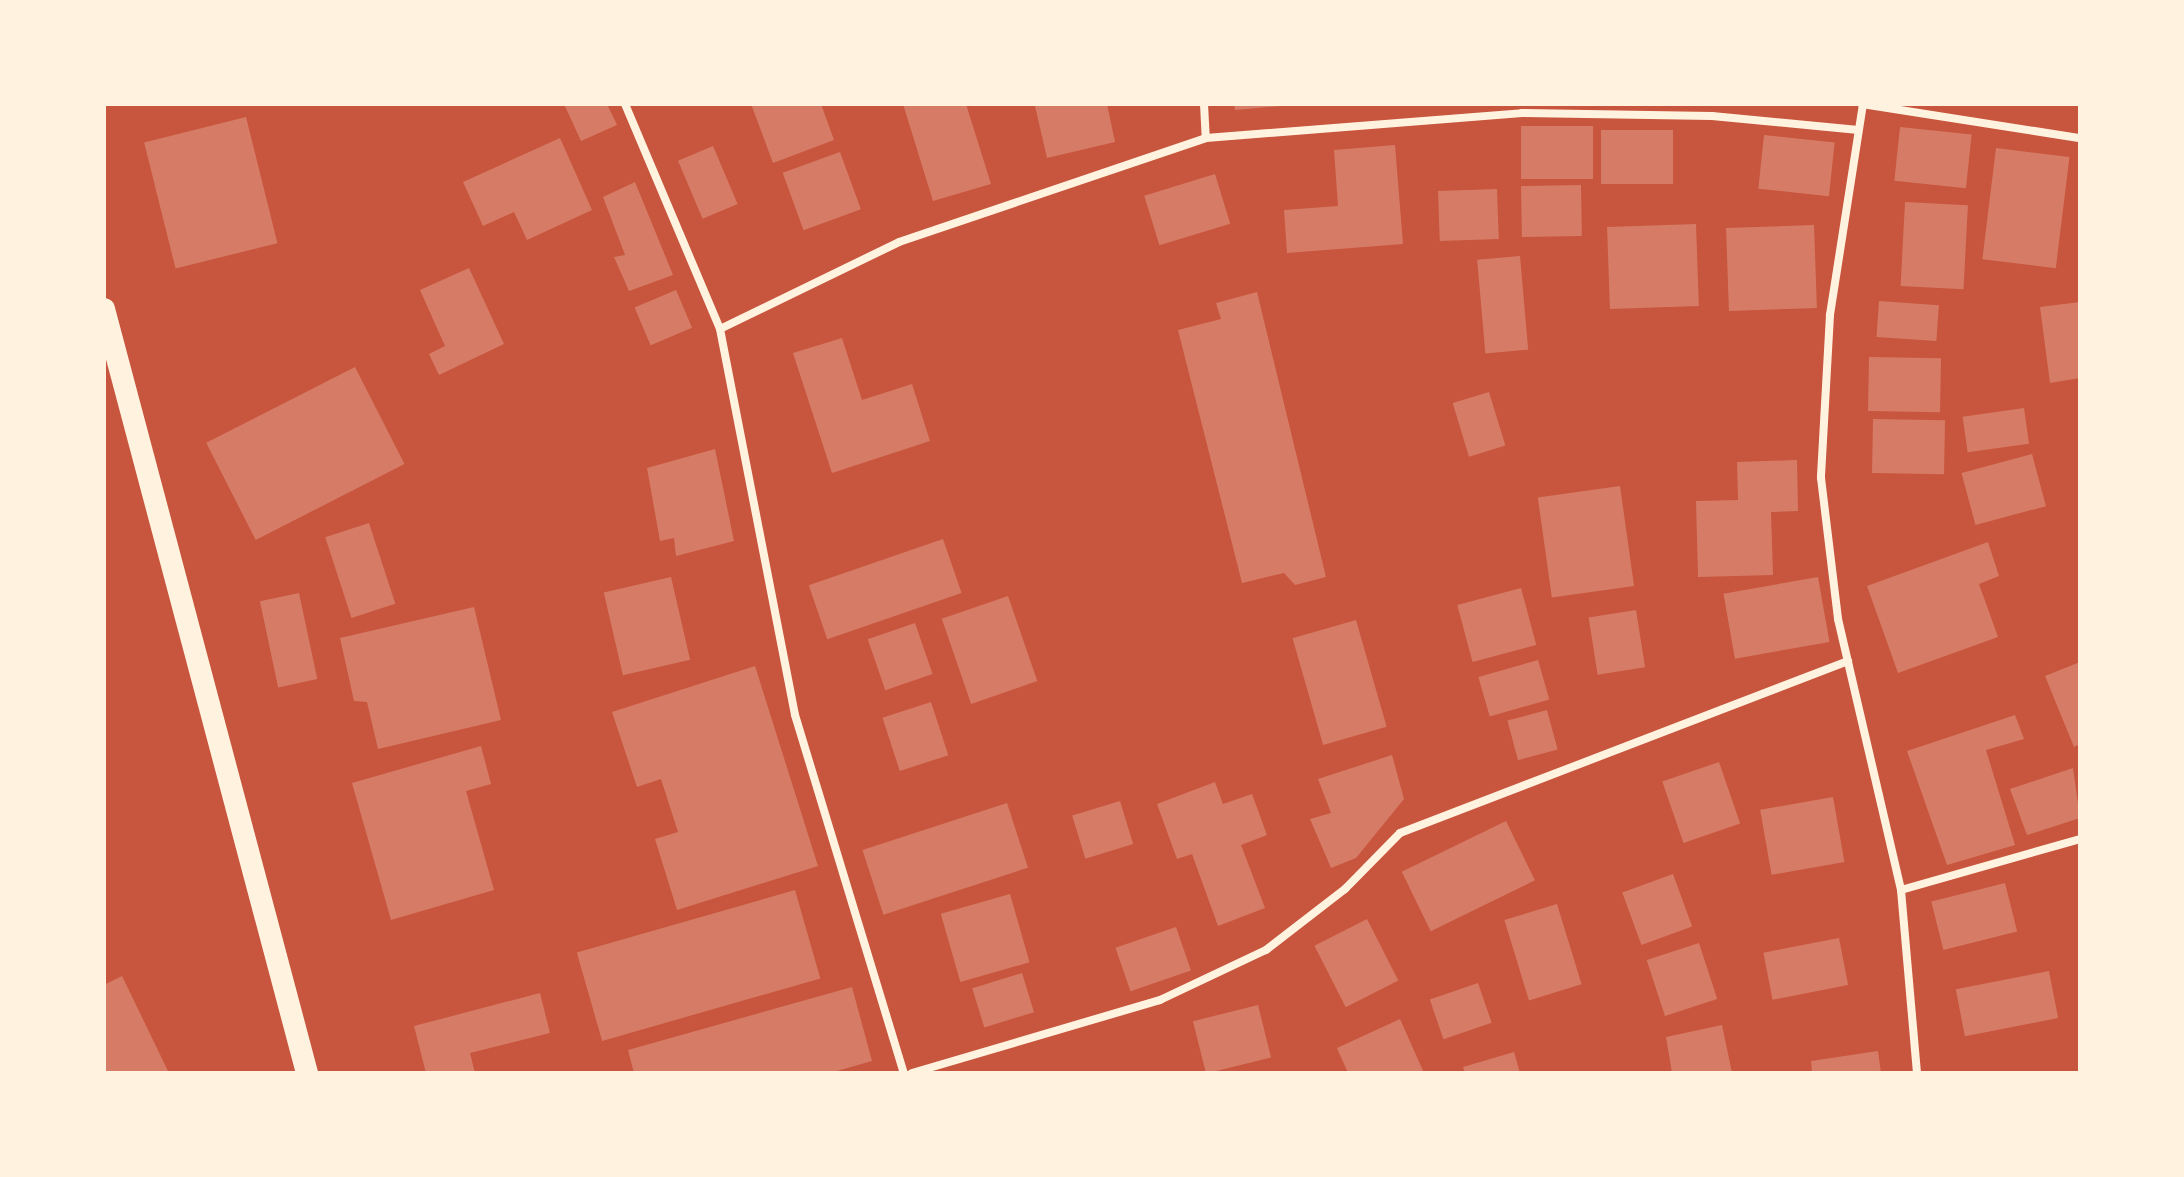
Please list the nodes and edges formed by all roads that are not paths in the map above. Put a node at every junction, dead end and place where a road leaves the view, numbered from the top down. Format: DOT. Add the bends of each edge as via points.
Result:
graph roads {
  1 [pos="625,104"];
  2 [pos="1204,104"];
  3 [pos="1862,104"];
  4 [pos="1522,109"];
  5 [pos="1858,130"];
  6 [pos="1206,138"];
  7 [pos="2080,138"];
  8 [pos="104,309"];
  9 [pos="720,329"];
  10 [pos="1848,661"];
  11 [pos="2080,839"];
  12 [pos="1901,890"];
  13 [pos="307,1073"];
  14 [pos="904,1073"];
  15 [pos="912,1073"];
  16 [pos="1917,1073"];
  1 -- 9 [label="street"];
  2 -- 6 [label="street"];
  3 -- 5 [label="street"];
  3 -- 7 [label="street"];
  4 -- 5 [label="street" via="1712,116"];
  4 -- 6 [label="street"];
  5 -- 10 [label="street" via="1830,315 1821,478"];
  6 -- 9 [label="street" via="899,242"];
  8 -- 13 [label="highway"];
  9 -- 14 [label="street" via="795,715"];
  10 -- 12 [label="street"];
  10 -- 15 [label="street" via="1400,833 1345,889 1266,950 1160,1000"];
  11 -- 12 [label="street"];
  12 -- 16 [label="street"];
}
